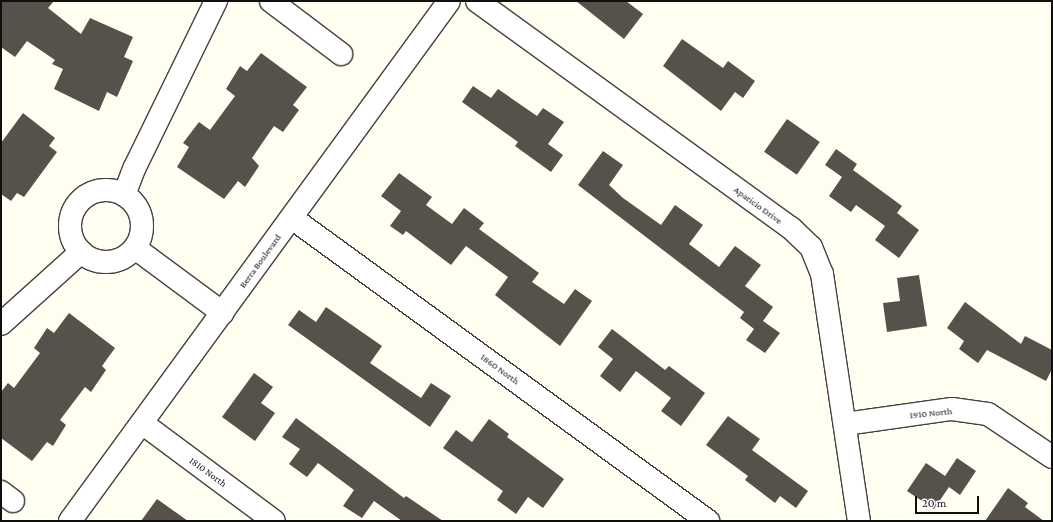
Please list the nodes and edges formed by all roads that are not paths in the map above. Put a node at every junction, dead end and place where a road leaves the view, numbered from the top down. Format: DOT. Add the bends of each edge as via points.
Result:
graph roads {
  1 [pos="216,1"];
  2 [pos="271,1"];
  3 [pos="449,1"];
  4 [pos="477,1"];
  5 [pos="341,54"];
  6 [pos="124,195"];
  7 [pos="292,218"];
  8 [pos="135,248"];
  9 [pos="81,252"];
  10 [pos="222,313"];
  11 [pos="1,324"];
  12 [pos="142,423"];
  13 [pos="845,424"];
  14 [pos="1052,458"];
  15 [pos="70,521"];
  16 [pos="274,521"];
  17 [pos="708,521"];
  18 [pos="859,521"];
  1 -- 6 [label="street" via="135,167"];
  2 -- 5 [label="street"];
  3 -- 7 [label="street, Berra Boulevard"];
  4 -- 13 [label="street, Aparicio Drive" via="790,228 811,247 822,274"];
  6 -- 8 [label="street" via="135,205 141,219 141,234"];
  6 -- 9 [label="street" via="110,190 95,191 82,199 73,210 69,225 72,240"];
  7 -- 10 [label="street, Berra Boulevard"];
  7 -- 17 [label="street, 1860 North"];
  8 -- 9 [label="street" via="123,258 109,262 94,260"];
  8 -- 10 [label="street"];
  9 -- 11 [label="street"];
  10 -- 12 [label="street, Berra Boulevard"];
  12 -- 15 [label="street, Berra Boulevard"];
  12 -- 16 [label="street, 1810 North"];
  13 -- 14 [label="street, 1910 North" via="952,409 988,414"];
  13 -- 18 [label="street, Aparicio Drive"];
}
